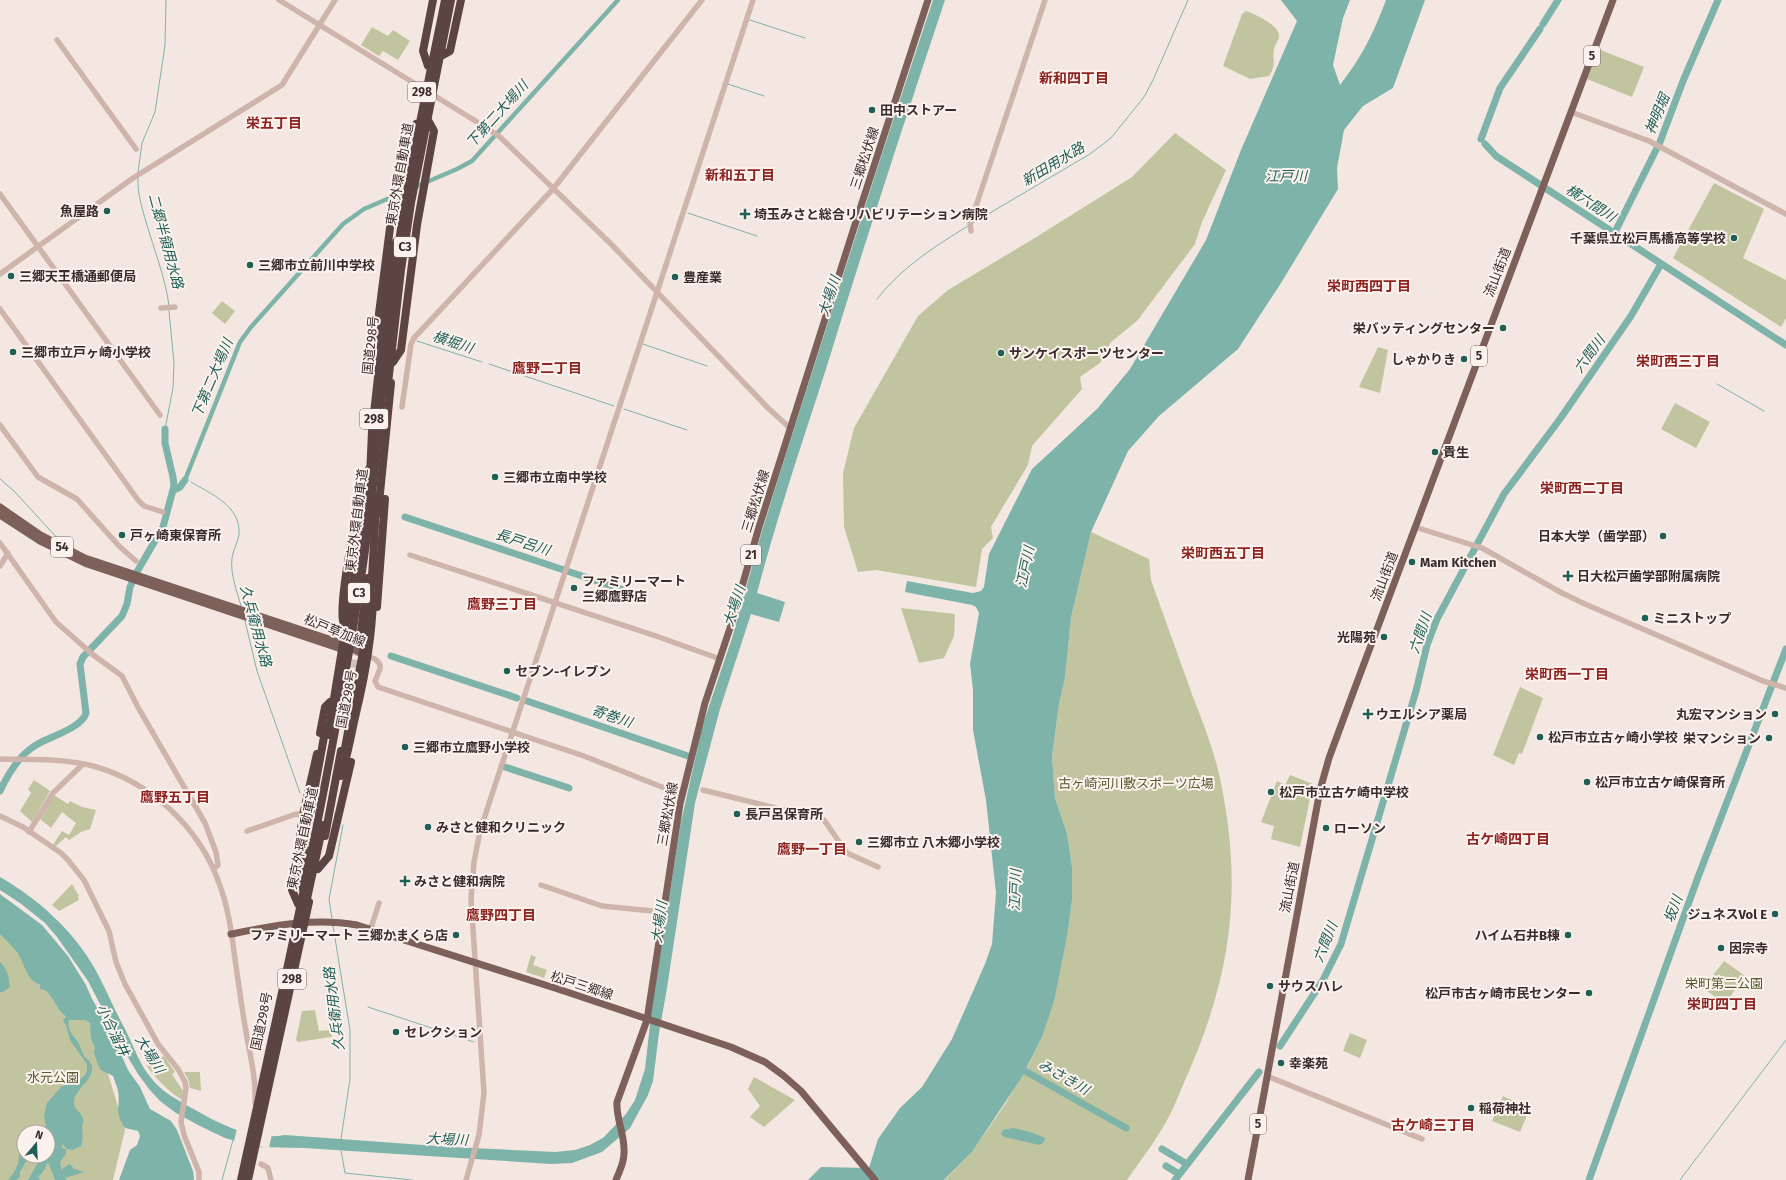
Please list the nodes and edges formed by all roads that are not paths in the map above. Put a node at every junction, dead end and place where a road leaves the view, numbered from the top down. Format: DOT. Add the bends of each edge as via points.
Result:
graph roads {
  1 [pos="279,0"];
  2 [pos="335,0"];
  3 [pos="433,0"];
  4 [pos="441,0"];
  5 [pos="445,0"];
  6 [pos="451,0"];
  7 [pos="454,0"];
  8 [pos="461,0"];
  9 [pos="702,0"];
  10 [pos="753,0"];
  11 [pos="928,0"];
  12 [pos="1045,0"];
  13 [pos="1612,0"];
  14 [pos="320,25"];
  15 [pos="57,40"];
  16 [pos="443,55"];
  17 [pos="428,66"];
  18 [pos="423,88"];
  19 [pos="434,96"];
  20 [pos="1570,112"];
  21 [pos="429,122"];
  22 [pos="416,124"];
  23 [pos="136,149"];
  24 [pos="553,189"];
  25 [pos="0,194"];
  26 [pos="418,204"];
  27 [pos="1786,214"];
  28 [pos="971,231"];
  29 [pos="38,246"];
  30 [pos="0,274"];
  31 [pos="657,292"];
  32 [pos="162,308"];
  33 [pos="173,308"];
  34 [pos="0,309"];
  35 [pos="381,375"];
  36 [pos="402,407"];
  37 [pos="160,415"];
  38 [pos="0,425"];
  39 [pos="790,428"];
  40 [pos="372,431"];
  41 [pos="387,431"];
  42 [pos="375,497"];
  43 [pos="0,507"];
  44 [pos="163,512"];
  45 [pos="0,515"];
  46 [pos="1416,525"];
  47 [pos="0,543"];
  48 [pos="8,553"];
  49 [pos="410,555"];
  50 [pos="136,561"];
  51 [pos="0,566"];
  52 [pos="369,570"];
  53 [pos="129,576"];
  54 [pos="554,602"];
  55 [pos="372,619"];
  56 [pos="347,626"];
  57 [pos="361,631"];
  58 [pos="340,646"];
  59 [pos="367,656"];
  60 [pos="720,659"];
  61 [pos="1786,688"];
  62 [pos="360,697"];
  63 [pos="330,702"];
  64 [pos="512,732"];
  65 [pos="328,748"];
  66 [pos="343,749"];
  67 [pos="322,756"];
  68 [pos="0,759"];
  69 [pos="84,764"];
  70 [pos="340,781"];
  71 [pos="703,790"];
  72 [pos="682,795"];
  73 [pos="303,815"];
  74 [pos="0,816"];
  75 [pos="326,831"];
  76 [pos="29,832"];
  77 [pos="247,832"];
  78 [pos="878,867"];
  79 [pos="318,868"];
  80 [pos="214,869"];
  81 [pos="541,885"];
  82 [pos="301,888"];
  83 [pos="379,903"];
  84 [pos="298,904"];
  85 [pos="663,912"];
  86 [pos="304,922"];
  87 [pos="294,923"];
  88 [pos="371,928"];
  89 [pos="231,934"];
  90 [pos="475,962"];
  91 [pos="1267,1076"];
  92 [pos="255,1104"];
  93 [pos="255,1127"];
  94 [pos="1422,1139"];
  95 [pos="261,1164"];
  96 [pos="199,1180"];
  97 [pos="240,1180"];
  98 [pos="247,1180"];
  99 [pos="271,1180"];
  100 [pos="466,1180"];
  101 [pos="616,1180"];
  102 [pos="875,1180"];
  103 [pos="1248,1180"];
  1 -- 14 [label="street"];
  2 -- 14 [label="street"];
  3 -- 17 [label="highway, 国道298号 / 298" via="423,51"];
  4 -- 17 [label="highway, 国道298号 / 298"];
  5 -- 35 [label="highway, 東京外環自動車道 / C3, bridge" via="405,203"];
  6 -- 42 [label="highway, 東京外環自動車道 / C3, bridge" via="411,203"];
  7 -- 16 [label="highway, 国道298号 / 298"];
  8 -- 16 [label="highway, 国道298号 / 298" via="450,51"];
  9 -- 24 [label="street"];
  10 -- 31 [label="street"];
  11 -- 39 [label="main road, 三郷松伏線 / 21"];
  12 -- 28 [label="street" via="970,224"];
  13 -- 20 [label="main road, 流山街道 / 5"];
  14 -- 18 [label="street"];
  14 -- 29 [label="street" via="282,85 142,172"];
  15 -- 23 [label="street"];
  16 -- 19 [label="highway, 国道298号 / 298"];
  17 -- 18 [label="highway, 国道298号 / 298"];
  18 -- 19 [label="street"];
  18 -- 22 [label="highway, 国道298号 / 298"];
  19 -- 21 [label="highway, 国道298号 / 298"];
  19 -- 24 [label="street" via="500,137"];
  20 -- 27 [label="street" via="1659,146"];
  20 -- 46 [label="main road, 流山街道 / 5"];
  21 -- 26 [label="highway, 国道298号 / 298"];
  21 -- 26 [label="highway" via="434,131"];
  22 -- 35 [label="highway, 国道298号 / 298, bridge" via="390,269"];
  22 -- 35 [label="highway" via="407,132 395,189 372,360"];
  24 -- 31 [label="street"];
  24 -- 36 [label="street" via="412,341"];
  25 -- 29 [label="street"];
  26 -- 41 [label="highway, 国道298号 / 298" via="403,274"];
  29 -- 30 [label="street"];
  29 -- 37 [label="street"];
  31 -- 39 [label="street"];
  31 -- 54 [label="street"];
  32 -- 33 [label="street"];
  34 -- 44 [label="street" via="138,500 144,506"];
  35 -- 40 [label="highway, 国道298号 / 298"];
  35 -- 67 [label="highway, bridge" via="351,595 328,735"];
  35 -- 97 [label="highway, 東京外環自動車道 / C3, bridge" via="362,575 334,742"];
  38 -- 50 [label="street" via="38,477 77,499"];
  39 -- 60 [label="main road, 三郷松伏線 / 21"];
  40 -- 56 [label="highway, 国道298号 / 298" via="369,502 359,569 348,594"];
  40 -- 56 [label="highway, 298" via="343,598 342,612"];
  41 -- 52 [label="highway, 国道298号 / 298"];
  41 -- 55 [label="highway" via="390,438 377,616"];
  42 -- 66 [label="highway, bridge" via="370,600 354,707"];
  42 -- 98 [label="highway, 東京外環自動車道 / C3, bridge" via="366,575 331,784"];
  43 -- 53 [label="main road, 松戸草加線 / 54" via="39,534 70,551"];
  45 -- 53 [label="main road, 松戸草加線 / 54" via="61,552 87,564"];
  46 -- 61 [label="street" via="1473,544 1562,593"];
  46 -- 91 [label="main road, 流山街道 / 5" via="1322,782"];
  47 -- 48 [label="street"];
  48 -- 51 [label="street"];
  48 -- 80 [label="street" via="56,622 122,676 200,814 216,852 218,865"];
  49 -- 54 [label="street"];
  52 -- 55 [label="highway, 国道298号 / 298" via="373,596"];
  52 -- 57 [label="highway, 国道298号 / 298"];
  53 -- 58 [label="main road, 松戸草加線 / 54"];
  54 -- 60 [label="street"];
  54 -- 64 [label="street"];
  55 -- 59 [label="highway, 国道298号 / 298"];
  56 -- 58 [label="highway, 298"];
  58 -- 59 [label="main road, 松戸草加線 / 54"];
  58 -- 63 [label="highway, 298"];
  59 -- 62 [label="highway, 国道298号 / 298"];
  59 -- 64 [label="street" via="375,658 380,664 375,681 378,687"];
  60 -- 72 [label="main road, 三郷松伏線 / 21"];
  62 -- 70 [label="highway, 国道298号 / 298"];
  62 -- 79 [label="highway, 298" via="360,721 329,856"];
  63 -- 67 [label="highway, 298"];
  63 -- 73 [label="highway" via="325,707"];
  64 -- 72 [label="street" via="584,756"];
  64 -- 90 [label="street" via="482,825 474,862 471,899"];
  65 -- 82 [label="highway, 国道298号 / 298"];
  66 -- 70 [label="highway"];
  66 -- 75 [label="highway, 国道298号 / 298"];
  67 -- 82 [label="highway, 298" via="306,835"];
  68 -- 69 [label="street"];
  69 -- 76 [label="street" via="53,792"];
  69 -- 80 [label="street" via="130,781 159,799 190,830"];
  70 -- 75 [label="highway, 国道298号 / 298"];
  71 -- 78 [label="street" via="824,820 847,853"];
  72 -- 85 [label="main road, 三郷松伏線 / 21"];
  73 -- 77 [label="street" via="296,814"];
  73 -- 84 [label="highway" via="292,890"];
  74 -- 76 [label="street"];
  75 -- 79 [label="highway, 国道298号 / 298"];
  76 -- 96 [label="street" via="68,860 82,877 109,931 116,962 125,984 160,1047 185,1082 181,1117 183,1131 199,1172"];
  79 -- 86 [label="highway, 国道298号 / 298"];
  80 -- 89 [label="street" via="225,901"];
  81 -- 85 [label="street" via="602,906"];
  82 -- 84 [label="highway, 国道298号 / 298"];
  83 -- 88 [label="street"];
  84 -- 87 [label="highway, 国道298号 / 298"];
  85 -- 101 [label="main road, 三郷松伏線 / 21" via="647,1020 642,1039 618,1097 618,1120 624,1156"];
  86 -- 87 [label="main road, 松戸三郷線"];
  86 -- 88 [label="main road, 松戸三郷線" via="332,921"];
  86 -- 93 [label="highway, 国道298号 / 298"];
  87 -- 89 [label="main road, 松戸三郷線"];
  87 -- 92 [label="highway, 国道298号 / 298"];
  88 -- 90 [label="main road, 松戸三郷線"];
  89 -- 92 [label="street" via="253,1069"];
  90 -- 100 [label="street" via="484,1094 481,1122"];
  90 -- 102 [label="main road, 松戸三郷線, bridge" via="731,1047 766,1062 801,1091"];
  91 -- 94 [label="street"];
  91 -- 103 [label="main road, 流山街道 / 5"];
  92 -- 93 [label="highway, 国道298号 / 298"];
  93 -- 97 [label="highway, 国道298号 / 298, bridge" via="246,1146"];
  93 -- 98 [label="highway, 国道298号 / 298" via="255,1148"];
  95 -- 99 [label="street" via="268,1168"];
}
